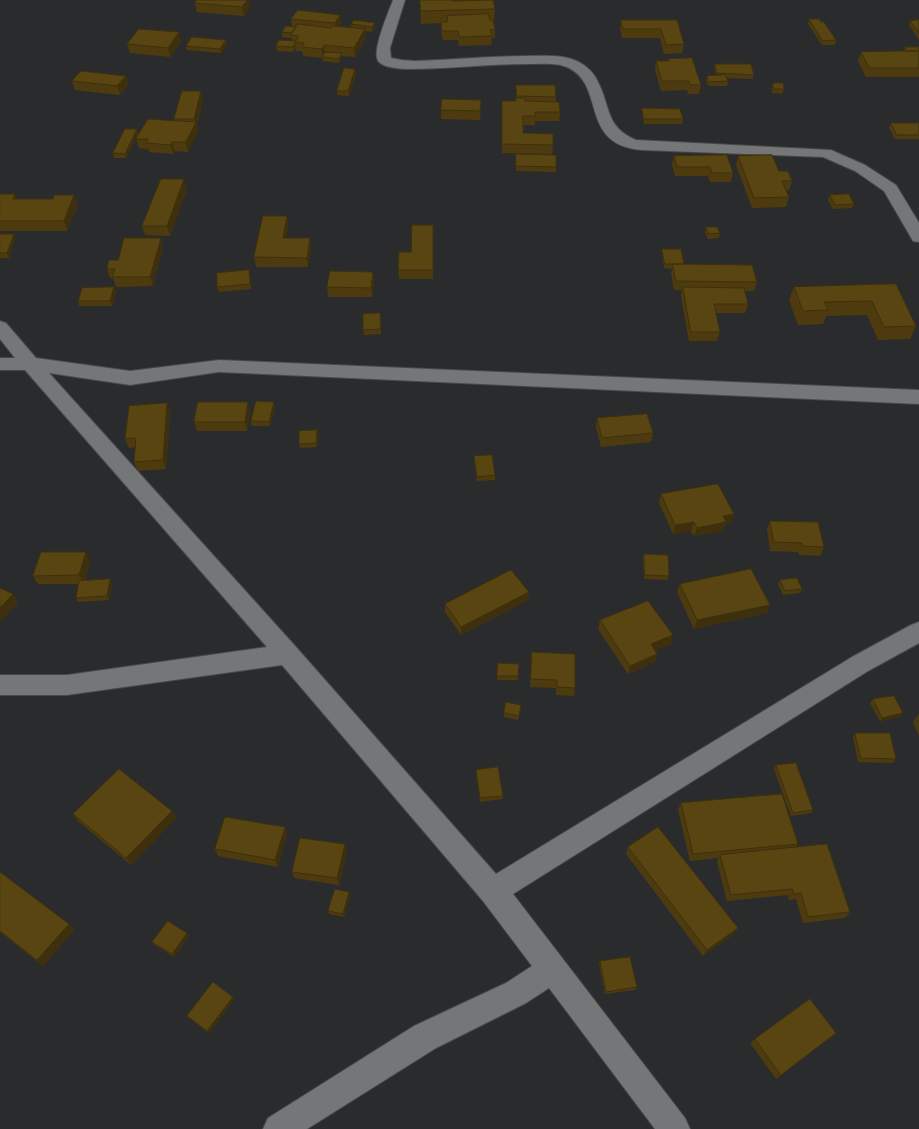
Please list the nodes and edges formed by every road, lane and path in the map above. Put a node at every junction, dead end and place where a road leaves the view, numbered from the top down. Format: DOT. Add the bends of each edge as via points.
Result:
graph roads {
  1 [pos="399,0"];
  2 [pos="919,237"];
  3 [pos="0,327"];
  4 [pos="0,364"];
  5 [pos="30,364"];
  6 [pos="919,397"];
  7 [pos="919,632"];
  8 [pos="288,654"];
  9 [pos="0,685"];
  10 [pos="493,891"];
  11 [pos="552,970"];
  12 [pos="279,1129"];
  13 [pos="674,1129"];
  1 -- 2 [label="street" via="383,48 384,60 392,64 550,60 574,65 588,74 609,130 619,139 630,144 652,146 826,153 860,168 890,188"];
  3 -- 5 [label="street"];
  4 -- 5 [label="street"];
  5 -- 6 [label="street" via="130,378 219,366"];
  5 -- 8 [label="street"];
  7 -- 10 [label="street" via="860,664"];
  8 -- 9 [label="street" via="67,685"];
  8 -- 10 [label="street"];
  10 -- 11 [label="street"];
  11 -- 12 [label="street" via="516,993 425,1037"];
  11 -- 13 [label="street"];
}
